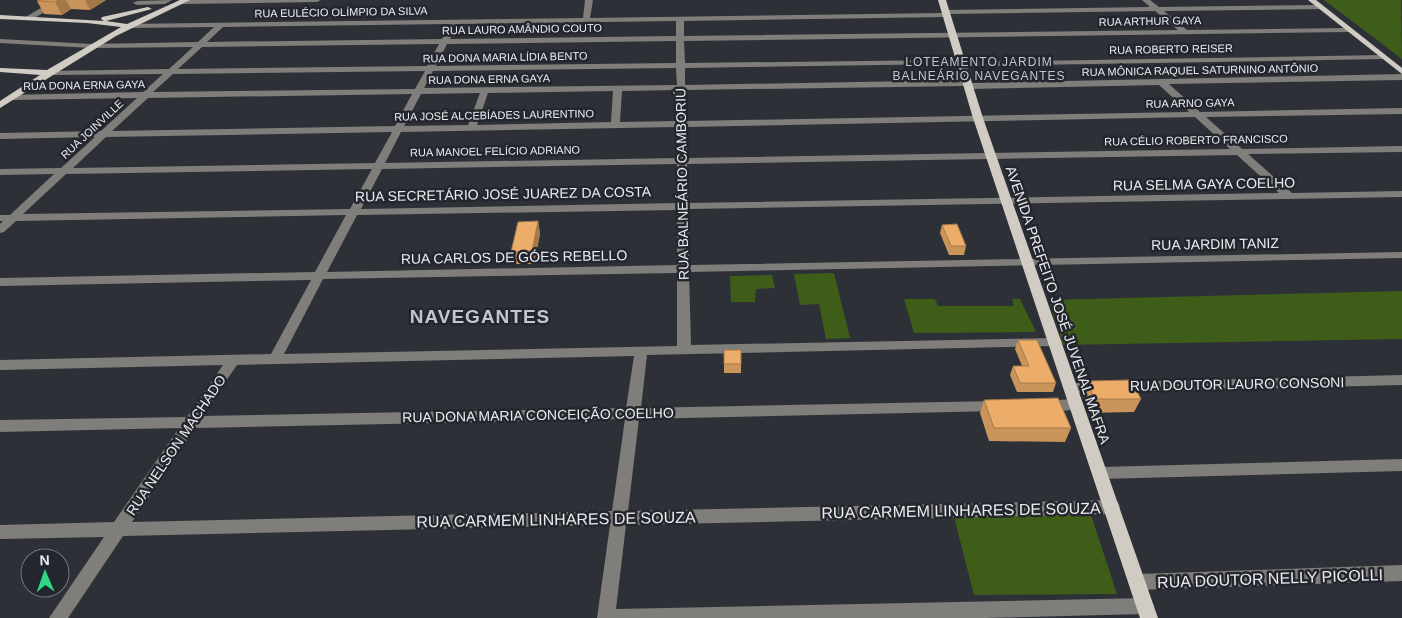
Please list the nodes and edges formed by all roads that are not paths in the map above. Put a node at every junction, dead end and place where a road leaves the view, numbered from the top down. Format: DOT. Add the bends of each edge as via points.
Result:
graph roads {
  1 [pos="317,0"];
  2 [pos="590,0"];
  3 [pos="1146,0"];
  4 [pos="1312,0"];
  5 [pos="168,1"];
  6 [pos="183,1"];
  7 [pos="137,2"];
  8 [pos="54,4"];
  9 [pos="1320,7"];
  10 [pos="944,9"];
  11 [pos="1157,9"];
  12 [pos="0,17"];
  13 [pos="28,18"];
  14 [pos="680,19"];
  15 [pos="586,20"];
  16 [pos="87,21"];
  17 [pos="455,22"];
  18 [pos="221,25"];
  19 [pos="127,26"];
  20 [pos="1349,30"];
  21 [pos="1185,32"];
  22 [pos="952,35"];
  23 [pos="680,38"];
  24 [pos="0,41"];
  25 [pos="444,42"];
  26 [pos="200,44"];
  27 [pos="92,46"];
  28 [pos="1382,57"];
  29 [pos="961,63"];
  30 [pos="681,66"];
  31 [pos="430,69"];
  32 [pos="0,70"];
  33 [pos="1402,72"];
  34 [pos="49,73"];
  35 [pos="170,73"];
  36 [pos="1402,77"];
  37 [pos="1161,82"];
  38 [pos="967,84"];
  39 [pos="681,87"];
  40 [pos="618,88"];
  41 [pos="484,90"];
  42 [pos="418,91"];
  43 [pos="146,95"];
  44 [pos="12,97"];
  45 [pos="0,105"];
  46 [pos="1402,111"];
  47 [pos="1197,114"];
  48 [pos="978,118"];
  49 [pos="681,123"];
  50 [pos="615,124"];
  51 [pos="472,127"];
  52 [pos="398,128"];
  53 [pos="105,133"];
  54 [pos="0,134"];
  55 [pos="1402,149"];
  56 [pos="1239,152"];
  57 [pos="991,156"];
  58 [pos="682,161"];
  59 [pos="378,166"];
  60 [pos="64,171"];
  61 [pos="0,172"];
  62 [pos="1402,194"];
  63 [pos="1289,196"];
  64 [pos="1006,201"];
  65 [pos="682,206"];
  66 [pos="354,212"];
  67 [pos="0,218"];
  68 [pos="14,218"];
  69 [pos="0,230"];
  70 [pos="1402,255"];
  71 [pos="1028,263"];
  72 [pos="683,269"];
  73 [pos="320,276"];
  74 [pos="0,282"];
  75 [pos="1055,342"];
  76 [pos="684,350"];
  77 [pos="641,351"];
  78 [pos="275,359"];
  79 [pos="233,360"];
  80 [pos="0,365"];
  81 [pos="1402,380"];
  82 [pos="1071,388"];
  83 [pos="1076,404"];
  84 [pos="1031,405"];
  85 [pos="1011,406"];
  86 [pos="633,413"];
  87 [pos="191,422"];
  88 [pos="0,426"];
  89 [pos="1402,465"];
  90 [pos="1100,473"];
  91 [pos="1112,507"];
  92 [pos="620,518"];
  93 [pos="118,529"];
  94 [pos="0,532"];
  95 [pos="1402,573"];
  96 [pos="1137,582"];
  97 [pos="1147,612"];
  98 [pos="58,618"];
  99 [pos="606,618"];
  100 [pos="613,618"];
  1 -- 6 [label="street"];
  2 -- 15 [label="street"];
  3 -- 11 [label="street"];
  4 -- 9 [label="main road"];
  5 -- 7 [label="street"];
  5 -- 16 [label="main road" via="122,16"];
  6 -- 19 [label="main road"];
  8 -- 13 [label="street"];
  9 -- 11 [label="street, RUA EULÉCIO OLÍMPIO DA SILVA"];
  9 -- 20 [label="main road"];
  10 -- 11 [label="street, RUA EULÉCIO OLÍMPIO DA SILVA"];
  10 -- 14 [label="street, RUA EULÉCIO OLÍMPIO DA SILVA"];
  10 -- 22 [label="main road, AVENIDA PREFEITO JOSÉ JUVENAL MAFRA"];
  11 -- 21 [label="street"];
  12 -- 13 [label="main road"];
  13 -- 16 [label="main road"];
  14 -- 15 [label="street, RUA EULÉCIO OLÍMPIO DA SILVA"];
  14 -- 23 [label="street, RUA BALNEÁRIO CAMBORIÚ"];
  15 -- 17 [label="street, RUA EULÉCIO OLÍMPIO DA SILVA"];
  16 -- 19 [label="main road"];
  17 -- 18 [label="street, RUA EULÉCIO OLÍMPIO DA SILVA"];
  17 -- 25 [label="street"];
  18 -- 19 [label="street, RUA EULÉCIO OLÍMPIO DA SILVA"];
  18 -- 26 [label="street, RUA JOINVILLE"];
  19 -- 27 [label="main road"];
  20 -- 21 [label="street, RUA ARTHUR GAYA"];
  20 -- 28 [label="main road"];
  21 -- 22 [label="street, RUA ARTHUR GAYA"];
  22 -- 23 [label="street, RUA LAURO AMÂNDIO COUTO"];
  22 -- 29 [label="main road, AVENIDA PREFEITO JOSÉ JUVENAL MAFRA"];
  23 -- 25 [label="street, RUA LAURO AMÂNDIO COUTO"];
  23 -- 30 [label="street, RUA BALNEÁRIO CAMBORIÚ"];
  24 -- 27 [label="street, RUA LAURO AMÂNDIO COUTO"];
  25 -- 26 [label="street, RUA LAURO AMÂNDIO COUTO"];
  25 -- 31 [label="street"];
  26 -- 27 [label="street, RUA LAURO AMÂNDIO COUTO"];
  26 -- 35 [label="street, RUA JOINVILLE"];
  27 -- 34 [label="main road"];
  28 -- 29 [label="street, RUA ROBERTO REISER"];
  28 -- 33 [label="main road"];
  29 -- 30 [label="street, RUA DONA MARIA LÍDIA BENTO"];
  29 -- 38 [label="main road, AVENIDA PREFEITO JOSÉ JUVENAL MAFRA"];
  30 -- 31 [label="street, RUA DONA MARIA LÍDIA BENTO"];
  30 -- 39 [label="street, RUA BALNEÁRIO CAMBORIÚ"];
  31 -- 35 [label="street, RUA DONA MARIA LÍDIA BENTO"];
  31 -- 42 [label="street"];
  32 -- 34 [label="main road"];
  34 -- 35 [label="street, RUA DONA MARIA LÍDIA BENTO"];
  34 -- 44 [label="main road"];
  35 -- 43 [label="street, RUA JOINVILLE"];
  36 -- 37 [label="street, RUA MÔNICA RAQUEL SATURNINO ANTÔNIO"];
  37 -- 38 [label="street, RUA MÔNICA RAQUEL SATURNINO ANTÔNIO"];
  37 -- 47 [label="street"];
  38 -- 39 [label="street, RUA DONA ERNA GAYA"];
  38 -- 48 [label="main road, AVENIDA PREFEITO JOSÉ JUVENAL MAFRA"];
  39 -- 40 [label="street, RUA DONA ERNA GAYA"];
  39 -- 49 [label="street, RUA BALNEÁRIO CAMBORIÚ"];
  40 -- 41 [label="street, RUA DONA ERNA GAYA"];
  40 -- 50 [label="street"];
  41 -- 42 [label="street, RUA DONA ERNA GAYA"];
  41 -- 51 [label="street"];
  42 -- 43 [label="street, RUA DONA ERNA GAYA"];
  42 -- 52 [label="street"];
  43 -- 44 [label="street, RUA DONA ERNA GAYA"];
  43 -- 53 [label="street, RUA JOINVILLE"];
  44 -- 45 [label="main road"];
  46 -- 47 [label="street, RUA ARNO GAYA"];
  47 -- 48 [label="street, RUA ARNO GAYA"];
  47 -- 56 [label="street"];
  48 -- 49 [label="street, RUA JOSÉ ALCEBÍADES LAURENTINO"];
  48 -- 57 [label="main road, AVENIDA PREFEITO JOSÉ JUVENAL MAFRA"];
  49 -- 50 [label="street, RUA JOSÉ ALCEBÍADES LAURENTINO"];
  49 -- 58 [label="street, RUA BALNEÁRIO CAMBORIÚ"];
  50 -- 51 [label="street, RUA JOSÉ ALCEBÍADES LAURENTINO"];
  51 -- 52 [label="street, RUA JOSÉ ALCEBÍADES LAURENTINO"];
  52 -- 53 [label="street, RUA JOSÉ ALCEBÍADES LAURENTINO"];
  52 -- 59 [label="street"];
  53 -- 54 [label="street, RUA JOSÉ ALCEBÍADES LAURENTINO"];
  53 -- 60 [label="street, RUA JOINVILLE"];
  55 -- 56 [label="street, RUA CÉLIO ROBERTO FRANCISCO"];
  56 -- 57 [label="street, RUA CÉLIO ROBERTO FRANCISCO"];
  56 -- 63 [label="street"];
  57 -- 58 [label="street, RUA MANOEL FELÍCIO ADRIANO"];
  57 -- 64 [label="main road, AVENIDA PREFEITO JOSÉ JUVENAL MAFRA"];
  58 -- 59 [label="street, RUA MANOEL FELÍCIO ADRIANO"];
  58 -- 65 [label="street, RUA BALNEÁRIO CAMBORIÚ"];
  59 -- 60 [label="street, RUA MANOEL FELÍCIO ADRIANO"];
  59 -- 66 [label="street"];
  60 -- 61 [label="street, RUA MANOEL FELÍCIO ADRIANO"];
  60 -- 68 [label="street, RUA JOINVILLE"];
  62 -- 63 [label="street, RUA SELMA GAYA COELHO"];
  63 -- 64 [label="street, RUA SELMA GAYA COELHO"];
  64 -- 65 [label="street, RUA SECRETÁRIO JOSÉ JUAREZ DA COSTA"];
  64 -- 71 [label="main road, AVENIDA PREFEITO JOSÉ JUVENAL MAFRA"];
  65 -- 66 [label="street, RUA SECRETÁRIO JOSÉ JUAREZ DA COSTA"];
  65 -- 72 [label="street, RUA BALNEÁRIO CAMBORIÚ"];
  66 -- 68 [label="street, RUA SECRETÁRIO JOSÉ JUAREZ DA COSTA"];
  66 -- 73 [label="street"];
  67 -- 68 [label="street, RUA SECRETÁRIO JOSÉ JUAREZ DA COSTA"];
  68 -- 69 [label="street, RUA JOINVILLE"];
  70 -- 71 [label="street, RUA JARDIM TANIZ"];
  71 -- 72 [label="street, RUA CARLOS DE GÓES REBELLO"];
  71 -- 75 [label="main road, AVENIDA PREFEITO JOSÉ JUVENAL MAFRA"];
  72 -- 73 [label="street, RUA CARLOS DE GÓES REBELLO"];
  72 -- 76 [label="street, RUA BALNEÁRIO CAMBORIÚ"];
  73 -- 74 [label="street, RUA CARLOS DE GÓES REBELLO"];
  73 -- 78 [label="street"];
  75 -- 76 [label="street"];
  75 -- 82 [label="main road, AVENIDA PREFEITO JOSÉ JUVENAL MAFRA"];
  76 -- 77 [label="street"];
  77 -- 78 [label="street"];
  77 -- 86 [label="street"];
  78 -- 79 [label="street"];
  79 -- 80 [label="street"];
  79 -- 87 [label="street, RUA NELSON MACHADO"];
  81 -- 82 [label="street, RUA DOUTOR LAURO CONSONI"];
  82 -- 83 [label="main road, AVENIDA PREFEITO JOSÉ JUVENAL MAFRA"];
  83 -- 84 [label="street"];
  83 -- 90 [label="main road, AVENIDA PREFEITO JOSÉ JUVENAL MAFRA"];
  85 -- 86 [label="street, RUA DONA MARIA CONCEIÇÃO COELHO"];
  86 -- 87 [label="street, RUA DONA MARIA CONCEIÇÃO COELHO"];
  86 -- 92 [label="street"];
  87 -- 88 [label="street, RUA DONA MARIA CONCEIÇÃO COELHO"];
  87 -- 93 [label="street, RUA NELSON MACHADO"];
  89 -- 90 [label="street"];
  90 -- 91 [label="main road, AVENIDA PREFEITO JOSÉ JUVENAL MAFRA"];
  91 -- 92 [label="street, RUA CARMEM LINHARES DE SOUZA"];
  91 -- 96 [label="main road, AVENIDA PREFEITO JOSÉ JUVENAL MAFRA"];
  92 -- 93 [label="street, RUA CARMEM LINHARES DE SOUZA"];
  92 -- 99 [label="street"];
  93 -- 94 [label="street, RUA CARMEM LINHARES DE SOUZA"];
  93 -- 98 [label="street, RUA NELSON MACHADO"];
  95 -- 96 [label="street, RUA DOUTOR NELLY PICOLLI"];
  96 -- 97 [label="main road, AVENIDA PREFEITO JOSÉ JUVENAL MAFRA"];
  97 -- 100 [label="street"];
}
